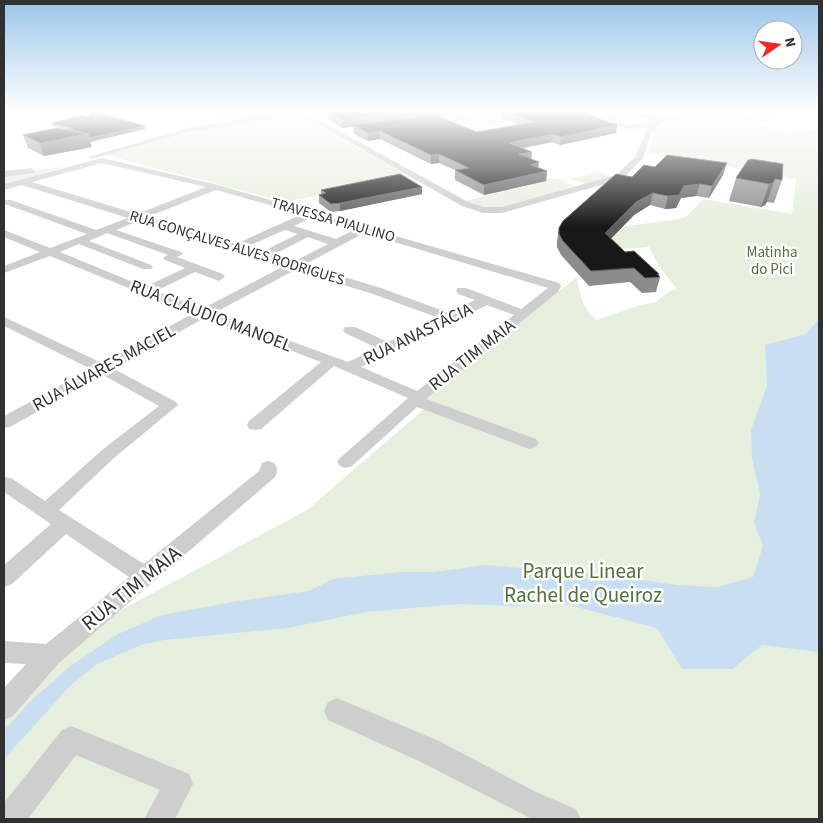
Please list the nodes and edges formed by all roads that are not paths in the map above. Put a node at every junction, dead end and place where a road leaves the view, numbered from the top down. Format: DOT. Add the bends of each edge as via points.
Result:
graph roads {
  1 [pos="122,148"];
  2 [pos="366,148"];
  3 [pos="642,148"];
  4 [pos="4,174"];
  5 [pos="22,182"];
  6 [pos="4,187"];
  7 [pos="214,187"];
  8 [pos="8,202"];
  9 [pos="311,214"];
  10 [pos="138,216"];
  11 [pos="284,226"];
  12 [pos="364,229"];
  13 [pos="102,232"];
  14 [pos="4,233"];
  15 [pos="307,234"];
  16 [pos="80,241"];
  17 [pos="336,243"];
  18 [pos="236,248"];
  19 [pos="52,252"];
  20 [pos="173,256"];
  21 [pos="263,256"];
  22 [pos="294,266"];
  23 [pos="147,267"];
  24 [pos="194,268"];
  25 [pos="4,270"];
  26 [pos="219,277"];
  27 [pos="554,289"];
  28 [pos="146,291"];
  29 [pos="462,291"];
  30 [pos="486,300"];
  31 [pos="202,314"];
  32 [pos="524,314"];
  33 [pos="451,318"];
  34 [pos="4,320"];
  35 [pos="350,330"];
  36 [pos="389,348"];
  37 [pos="331,361"];
  38 [pos="349,368"];
  39 [pos="103,369"];
  40 [pos="417,399"];
  41 [pos="4,423"];
  42 [pos="255,424"];
  43 [pos="530,443"];
  44 [pos="346,462"];
  45 [pos="266,472"];
  46 [pos="4,483"];
  47 [pos="47,510"];
  48 [pos="66,523"];
  49 [pos="146,577"];
  50 [pos="4,578"];
  51 [pos="4,652"];
  52 [pos="50,655"];
  53 [pos="4,707"];
  54 [pos="337,711"];
  55 [pos="10,819"];
  56 [pos="159,819"];
  57 [pos="566,819"];
  1 -- 4 [label="street" via="59,166"];
  2 -- 3 [label="street" via="465,204 489,211 619,177 633,165"];
  5 -- 6 [label="street"];
  5 -- 7 [label="street, TRAVESSA PIAULINO" via="106,161"];
  5 -- 10 [label="street, RUA GONÇALVES ALVES RODRIGUES"];
  7 -- 9 [label="street, TRAVESSA PIAULINO"];
  7 -- 10 [label="street"];
  8 -- 13 [label="street"];
  9 -- 11 [label="street"];
  9 -- 12 [label="street, TRAVESSA PIAULINO"];
  10 -- 13 [label="street"];
  10 -- 18 [label="street, RUA GONÇALVES ALVES RODRIGUES"];
  11 -- 15 [label="street"];
  11 -- 18 [label="street"];
  12 -- 17 [label="street, RUA ÁLVARES MACIEL"];
  12 -- 27 [label="street, TRAVESSA PIAULINO" via="552,284"];
  13 -- 16 [label="street"];
  13 -- 20 [label="street"];
  14 -- 19 [label="street, RUA CLÁUDIO MANOEL"];
  15 -- 17 [label="street"];
  15 -- 21 [label="street"];
  16 -- 19 [label="street"];
  16 -- 23 [label="street"];
  17 -- 22 [label="street, RUA ÁLVARES MACIEL"];
  18 -- 21 [label="street, RUA GONÇALVES ALVES RODRIGUES"];
  19 -- 25 [label="street"];
  19 -- 28 [label="street, RUA CLÁUDIO MANOEL"];
  20 -- 24 [label="street"];
  21 -- 22 [label="street, RUA GONÇALVES ALVES RODRIGUES"];
  22 -- 31 [label="street, RUA ÁLVARES MACIEL"];
  22 -- 33 [label="street, RUA GONÇALVES ALVES RODRIGUES"];
  24 -- 26 [label="street"];
  24 -- 28 [label="street"];
  27 -- 32 [label="street, RUA TIM MAIA"];
  28 -- 31 [label="street, RUA CLÁUDIO MANOEL"];
  29 -- 30 [label="street"];
  30 -- 32 [label="street"];
  30 -- 33 [label="street, RUA ANASTÁCIA"];
  31 -- 37 [label="street, RUA CLÁUDIO MANOEL"];
  31 -- 39 [label="street, RUA ÁLVARES MACIEL"];
  32 -- 40 [label="street, RUA TIM MAIA"];
  33 -- 36 [label="street, RUA ANASTÁCIA"];
  34 -- 39 [label="street"];
  35 -- 36 [label="street"];
  36 -- 38 [label="street, RUA ANASTÁCIA"];
  37 -- 38 [label="street, RUA CLÁUDIO MANOEL"];
  37 -- 42 [label="street"];
  38 -- 40 [label="street, RUA CLÁUDIO MANOEL"];
  39 -- 41 [label="street, RUA ÁLVARES MACIEL"];
  39 -- 47 [label="street" via="170,405 108,454"];
  40 -- 43 [label="street, RUA CLÁUDIO MANOEL"];
  40 -- 44 [label="street, RUA TIM MAIA"];
  45 -- 49 [label="street, RUA TIM MAIA"];
  46 -- 47 [label="street"];
  47 -- 48 [label="street"];
  48 -- 49 [label="street"];
  48 -- 50 [label="street"];
  49 -- 52 [label="street, RUA TIM MAIA"];
  51 -- 52 [label="street"];
  52 -- 53 [label="street, RUA TIM MAIA"];
  54 -- 57 [label="street" via="429,751 526,802"];
  55 -- 56 [label="street" via="71,739 179,784"];
}
